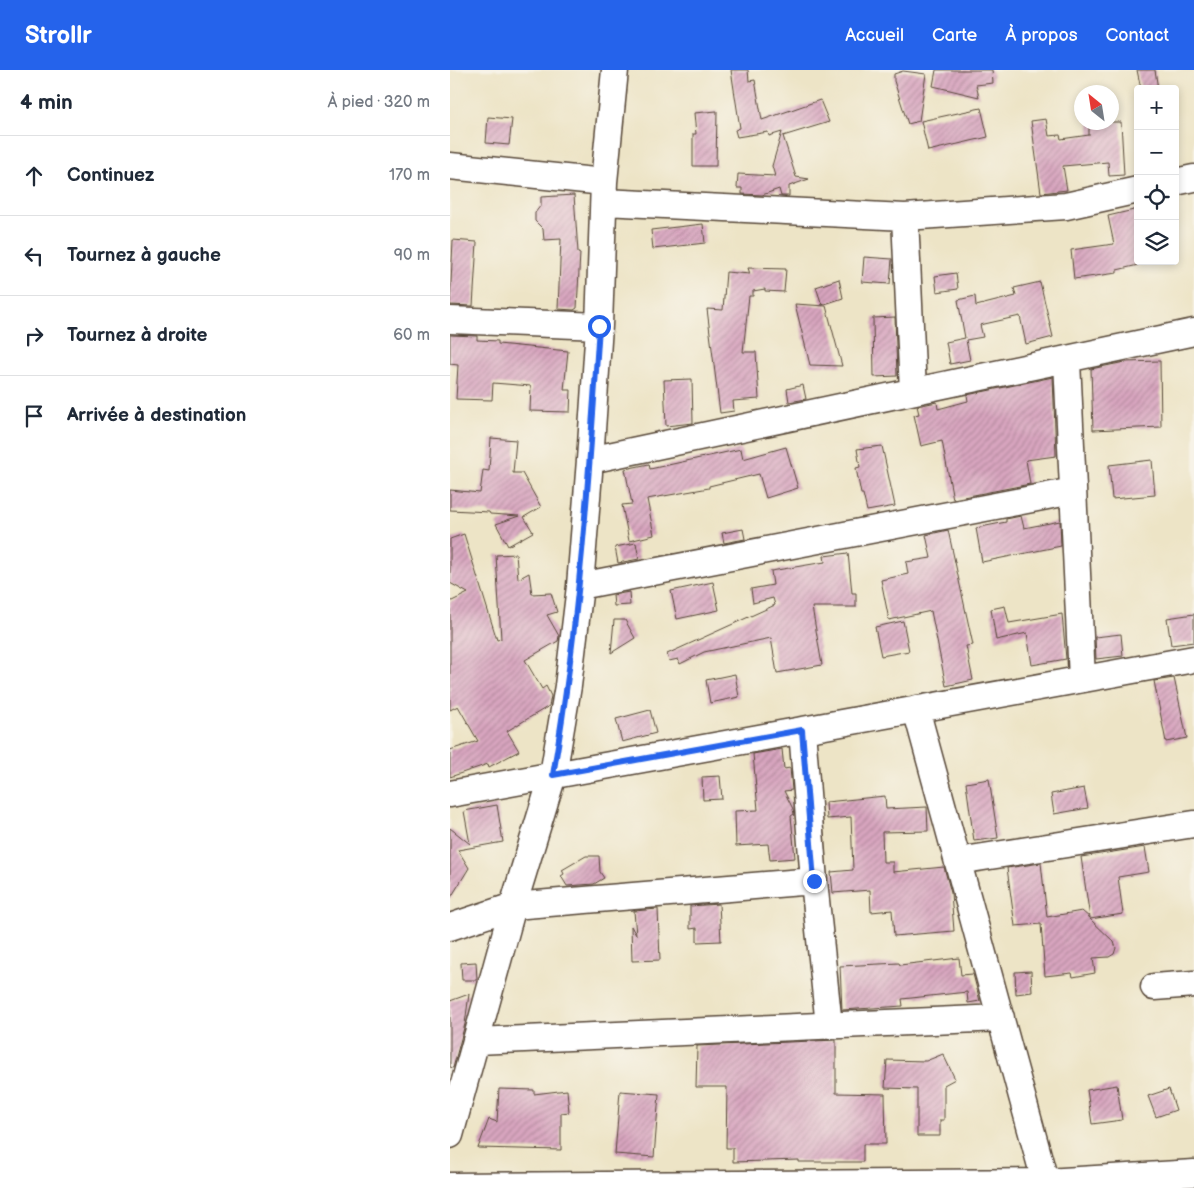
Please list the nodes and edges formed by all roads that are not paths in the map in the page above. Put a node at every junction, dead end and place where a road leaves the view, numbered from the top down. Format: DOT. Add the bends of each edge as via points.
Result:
graph roads {
  1 [pos="615,70"];
  2 [pos="450,166"];
  3 [pos="1194,178"];
  4 [pos="1179,181"];
  5 [pos="1134,191"];
  6 [pos="604,192"];
  7 [pos="905,217"];
  8 [pos="450,320"];
  9 [pos="599,326"];
  10 [pos="1194,332"];
  11 [pos="1067,361"];
  12 [pos="914,391"];
  13 [pos="590,460"];
  14 [pos="1073,491"];
  15 [pos="580,586"];
  16 [pos="1194,659"];
  17 [pos="1082,679"];
  18 [pos="916,709"];
  19 [pos="802,730"];
  20 [pos="553,775"];
  21 [pos="450,794"];
  22 [pos="1194,824"];
  23 [pos="958,861"];
  24 [pos="814,881"];
  25 [pos="513,906"];
  26 [pos="450,927"];
  27 [pos="1194,984"];
  28 [pos="1154,988"];
  29 [pos="1001,1018"];
  30 [pos="829,1026"];
  31 [pos="477,1041"];
  32 [pos="450,1135"];
  33 [pos="1190,1178"];
  34 [pos="1047,1185"];
  35 [pos="450,1186"];
  1 -- 6 [label="street"];
  2 -- 6 [label="street"];
  3 -- 4 [label="street"];
  5 -- 7 [label="street" via="1066,206"];
  6 -- 7 [label="street"];
  6 -- 9 [label="street"];
  7 -- 12 [label="street"];
  8 -- 9 [label="street"];
  9 -- 13 [label="street"];
  10 -- 11 [label="street"];
  11 -- 12 [label="street"];
  11 -- 14 [label="street"];
  12 -- 13 [label="street"];
  13 -- 15 [label="street"];
  14 -- 15 [label="street"];
  14 -- 17 [label="street"];
  15 -- 20 [label="street"];
  16 -- 17 [label="street"];
  17 -- 18 [label="street"];
  18 -- 19 [label="street"];
  18 -- 23 [label="street"];
  19 -- 20 [label="street"];
  19 -- 24 [label="street"];
  20 -- 21 [label="street"];
  20 -- 25 [label="street"];
  22 -- 23 [label="street"];
  23 -- 29 [label="street"];
  24 -- 25 [label="street"];
  24 -- 30 [label="street"];
  25 -- 26 [label="street"];
  25 -- 31 [label="street"];
  27 -- 28 [label="street"];
  29 -- 30 [label="street"];
  29 -- 34 [label="street"];
  30 -- 31 [label="street"];
  31 -- 32 [label="street"];
  33 -- 34 [label="street"];
  34 -- 35 [label="street"];
}
